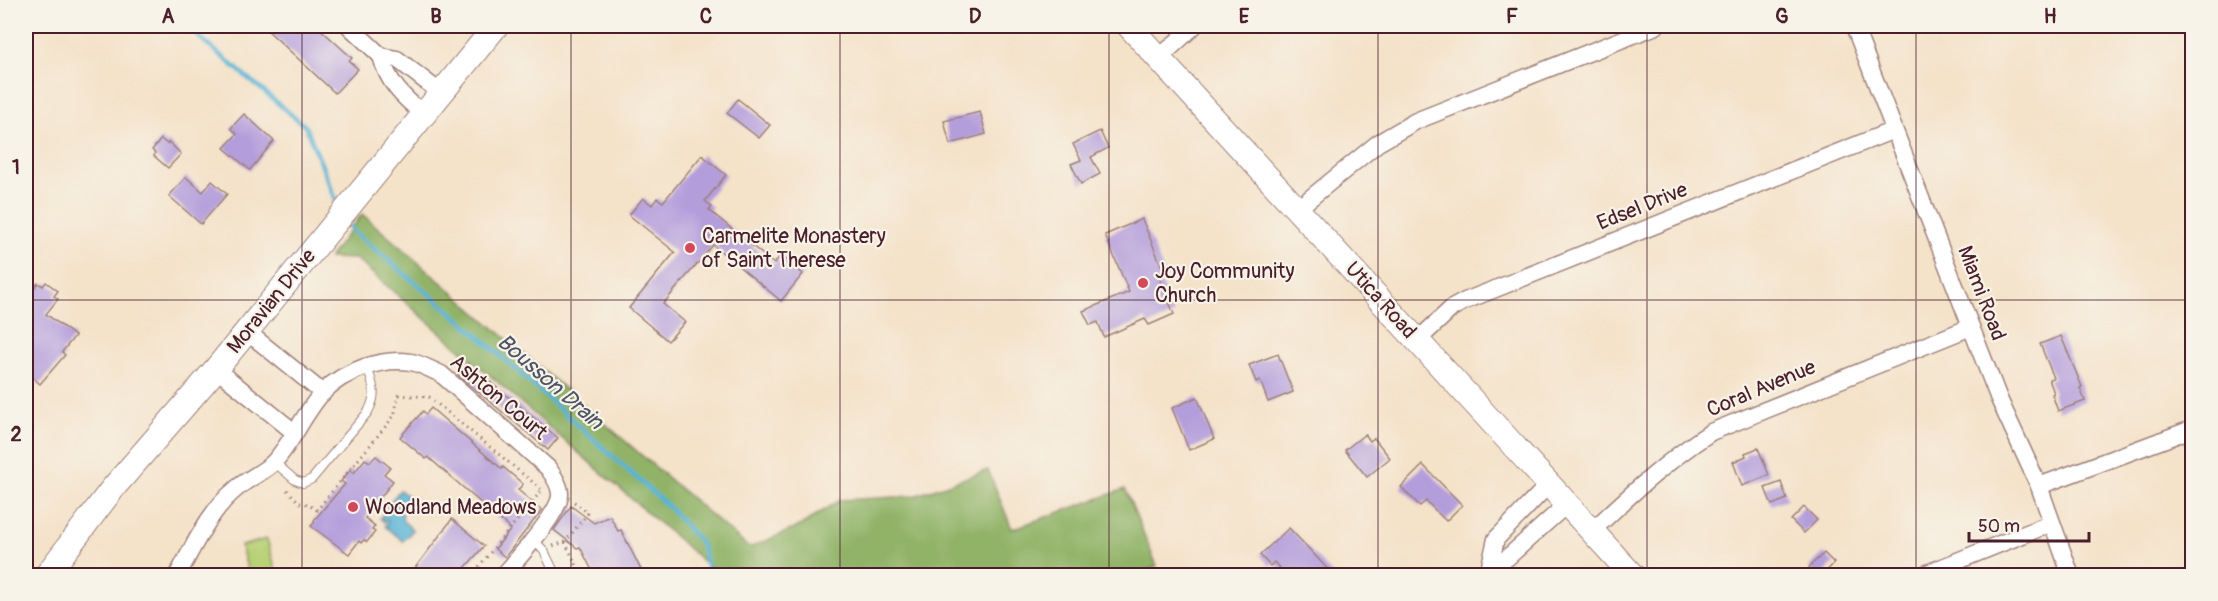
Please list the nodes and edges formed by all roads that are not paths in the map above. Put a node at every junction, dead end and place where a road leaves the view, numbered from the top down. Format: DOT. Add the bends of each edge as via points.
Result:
graph roads {
  1 [pos="349,26"];
  2 [pos="496,26"];
  3 [pos="1128,26"];
  4 [pos="1194,26"];
  5 [pos="1656,26"];
  6 [pos="1854,26"];
  7 [pos="381,56"];
  8 [pos="1158,59"];
  9 [pos="441,93"];
  10 [pos="423,114"];
  11 [pos="1894,130"];
  12 [pos="1297,209"];
  13 [pos="1971,327"];
  14 [pos="246,331"];
  15 [pos="1418,340"];
  16 [pos="367,366"];
  17 [pos="216,369"];
  18 [pos="323,393"];
  19 [pos="2193,429"];
  20 [pos="294,432"];
  21 [pos="274,462"];
  22 [pos="1550,483"];
  23 [pos="2038,486"];
  24 [pos="1569,503"];
  25 [pos="2052,523"];
  26 [pos="1593,530"];
  27 [pos="533,539"];
  28 [pos="1485,573"];
  29 [pos="46,576"];
  30 [pos="177,576"];
  31 [pos="503,576"];
  32 [pos="556,576"];
  33 [pos="1633,576"];
  34 [pos="1920,576"];
  35 [pos="2071,576"];
  1 -- 7 [label="street"];
  2 -- 9 [label="main road, Moravian Drive"];
  3 -- 8 [label="main road, Utica Road"];
  4 -- 8 [label="street"];
  5 -- 12 [label="street" via="1416,121 1378,143"];
  6 -- 11 [label="street, Miami Road"];
  7 -- 9 [label="street" via="397,59"];
  7 -- 10 [label="street" via="385,74"];
  8 -- 12 [label="main road, Utica Road"];
  9 -- 10 [label="main road, Moravian Drive"];
  10 -- 14 [label="main road, Moravian Drive"];
  11 -- 13 [label="street, Miami Road"];
  11 -- 15 [label="street, Edsel Drive" via="1465,301"];
  12 -- 15 [label="main road, Utica Road"];
  13 -- 23 [label="street, Miami Road"];
  13 -- 26 [label="street, Coral Avenue" via="1711,432 1665,464"];
  14 -- 17 [label="main road, Moravian Drive"];
  14 -- 18 [label="street"];
  15 -- 22 [label="main road, Utica Road"];
  16 -- 18 [label="street, Ashton Court" via="334,382"];
  16 -- 21 [label="lane" via="375,389 368,412 312,479 303,483 295,480"];
  16 -- 27 [label="street, Ashton Court" via="410,362 441,374 548,468 560,495 548,521"];
  17 -- 20 [label="street"];
  17 -- 29 [label="main road, Moravian Drive" via="113,488"];
  18 -- 20 [label="street, Ashton Court"];
  19 -- 23 [label="street"];
  20 -- 21 [label="street, Ashton Court"];
  21 -- 30 [label="street" via="221,504"];
  22 -- 24 [label="main road, Utica Road"];
  22 -- 28 [label="street" via="1496,539"];
  23 -- 25 [label="street, Miami Road"];
  24 -- 26 [label="main road, Utica Road"];
  24 -- 28 [label="street"];
  25 -- 34 [label="street"];
  25 -- 35 [label="street, Miami Road"];
  26 -- 33 [label="main road, Utica Road"];
  27 -- 31 [label="street"];
  27 -- 32 [label="lane" via="544,551"];
}
